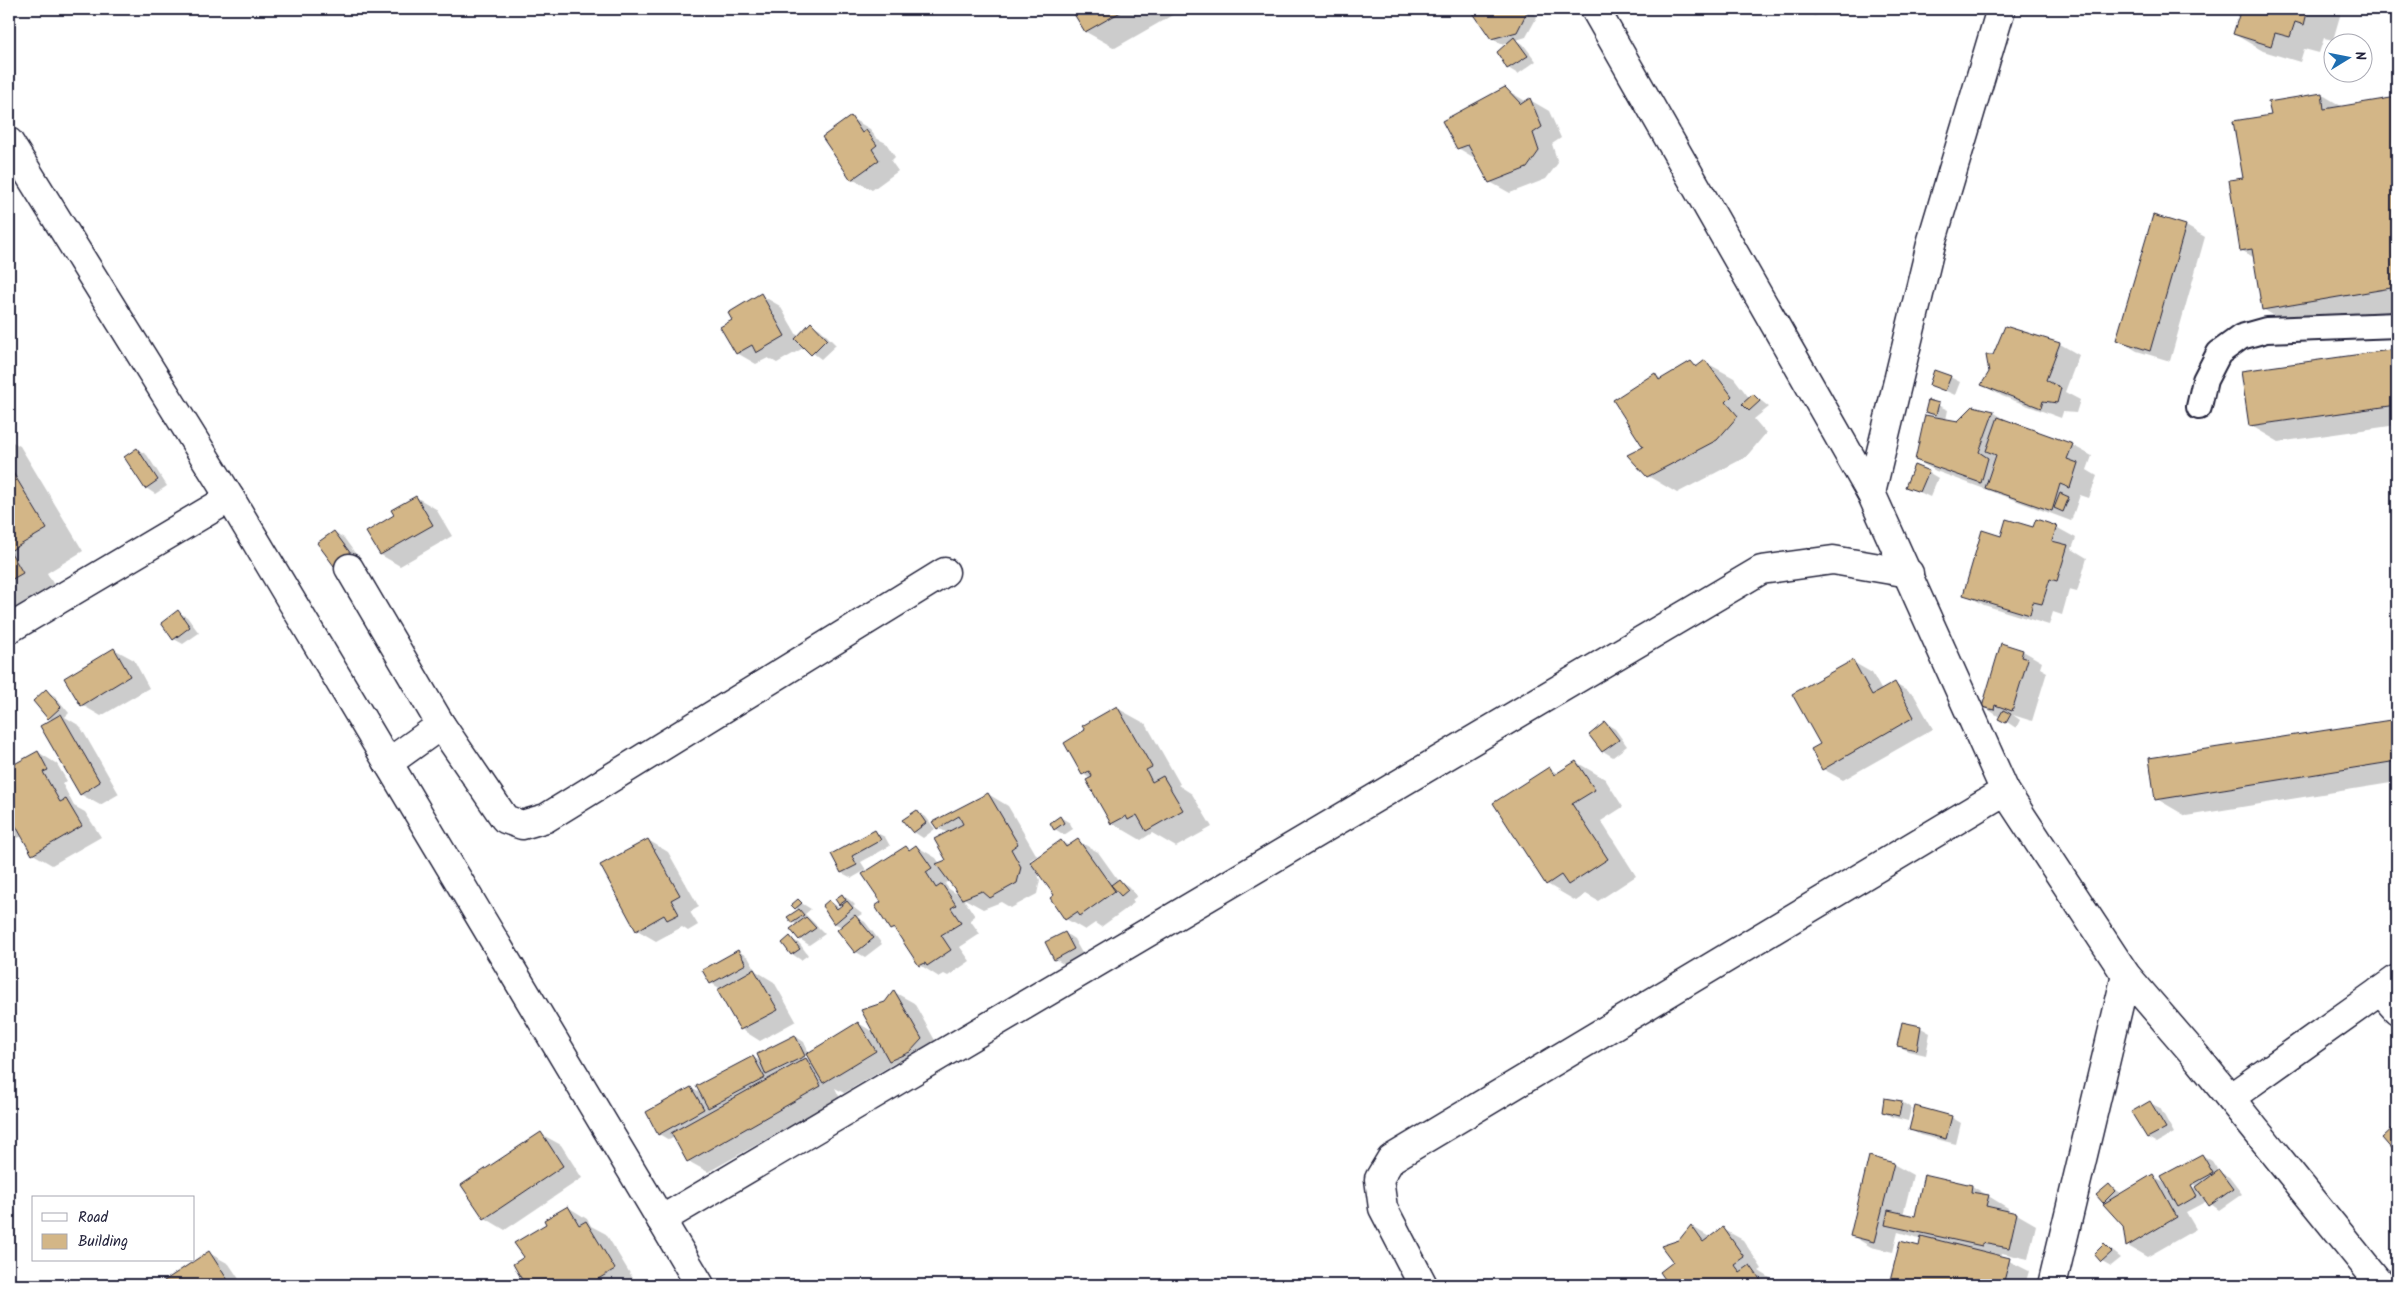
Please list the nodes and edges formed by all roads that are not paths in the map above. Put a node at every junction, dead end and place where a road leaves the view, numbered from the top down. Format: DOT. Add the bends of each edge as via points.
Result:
graph roads {
  1 [pos="1595,9"];
  2 [pos="2001,9"];
  3 [pos="9,142"];
  4 [pos="2397,325"];
  5 [pos="2199,407"];
  6 [pos="1872,493"];
  7 [pos="230,498"];
  8 [pos="349,568"];
  9 [pos="945,572"];
  10 [pos="1909,573"];
  11 [pos="9,629"];
  12 [pos="441,726"];
  13 [pos="388,763"];
  14 [pos="2005,791"];
  15 [pos="2126,976"];
  16 [pos="2392,994"];
  17 [pos="2230,1098"];
  18 [pos="660,1220"];
  19 [pos="700,1285"];
  20 [pos="1423,1285"];
  21 [pos="2052,1285"];
  22 [pos="2382,1285"];
  1 -- 6 [label="street"];
  2 -- 6 [label="street" via="1932,240"];
  3 -- 7 [label="street"];
  4 -- 5 [label="lane" via="2266,330 2241,336 2220,353 2205,380"];
  6 -- 10 [label="street"];
  7 -- 11 [label="street"];
  7 -- 13 [label="street"];
  8 -- 12 [label="street"];
  9 -- 12 [label="street" via="546,818 522,825 506,819"];
  10 -- 14 [label="street"];
  10 -- 18 [label="street" via="1833,560 1761,570"];
  12 -- 13 [label="street"];
  13 -- 18 [label="street"];
  14 -- 15 [label="street"];
  14 -- 20 [label="street" via="1391,1159 1379,1179 1383,1208"];
  15 -- 17 [label="street"];
  15 -- 21 [label="street"];
  16 -- 17 [label="street"];
  17 -- 22 [label="street"];
  18 -- 19 [label="street"];
}
